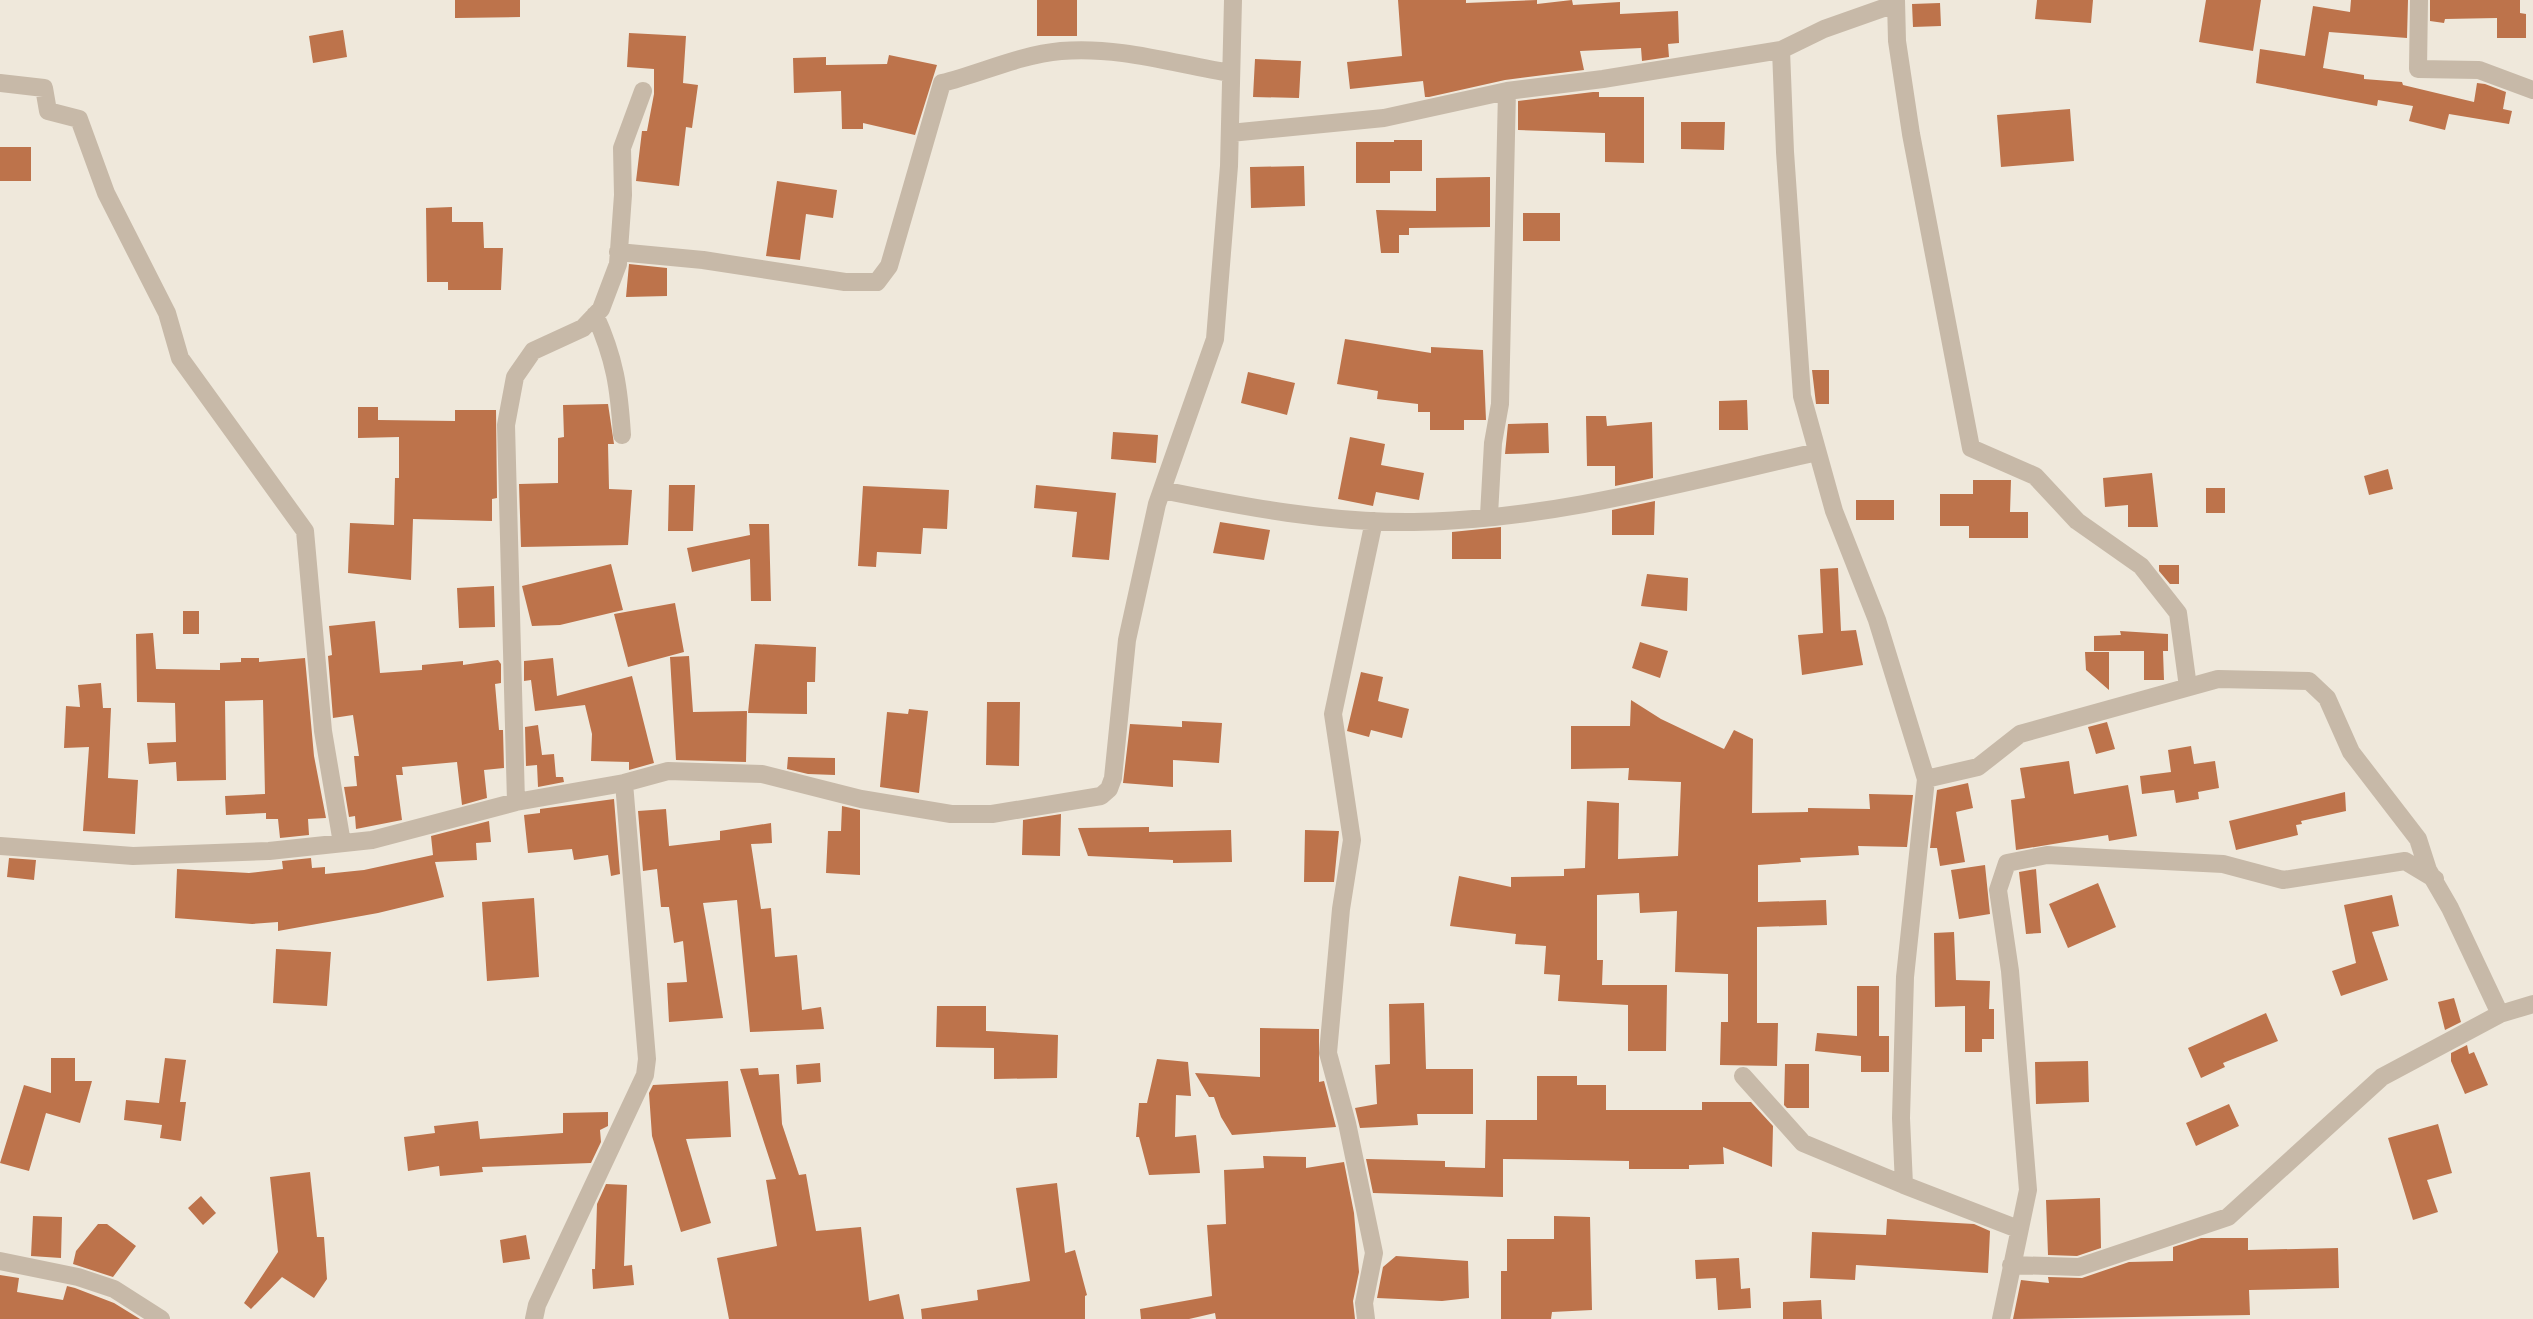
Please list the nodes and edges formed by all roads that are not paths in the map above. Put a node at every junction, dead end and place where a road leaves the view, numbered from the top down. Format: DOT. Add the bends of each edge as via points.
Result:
graph roads {
  1 [pos="1233,0"];
  2 [pos="1896,0"];
  3 [pos="2419,0"];
  4 [pos="1781,50"];
  5 [pos="1231,73"];
  6 [pos="0,83"];
  7 [pos="2533,90"];
  8 [pos="643,91"];
  9 [pos="1507,91"];
  10 [pos="1230,133"];
  11 [pos="618,252"];
  12 [pos="595,315"];
  13 [pos="622,435"];
  14 [pos="1817,452"];
  15 [pos="1162,490"];
  16 [pos="1489,515"];
  17 [pos="1374,521"];
  18 [pos="2188,687"];
  19 [pos="1926,779"];
  20 [pos="624,783"];
  21 [pos="516,802"];
  22 [pos="342,843"];
  23 [pos="0,846"];
  24 [pos="2435,879"];
  25 [pos="2533,1004"];
  26 [pos="2500,1014"];
  27 [pos="1743,1076"];
  28 [pos="1904,1185"];
  29 [pos="2018,1229"];
  30 [pos="0,1261"];
  31 [pos="2011,1265"];
  32 [pos="162,1319"];
  33 [pos="534,1319"];
  34 [pos="1366,1319"];
  35 [pos="2001,1319"];
  1 -- 5 [label="street"];
  2 -- 4 [label="street"];
  2 -- 18 [label="street" via="1896,41 1911,134 1971,448 2035,476 2077,521 2141,566 2178,613"];
  3 -- 7 [label="street" via="2418,69 2479,70"];
  4 -- 9 [label="street"];
  4 -- 14 [label="street" via="1802,396"];
  5 -- 10 [label="street"];
  5 -- 11 [label="street" via="1112,50 1061,51 1006,60 942,83 889,266 877,282 845,282"];
  6 -- 22 [label="street" via="44,89 48,111 79,119 106,192 167,313 180,358 305,531 323,731"];
  8 -- 11 [label="street" via="622,148"];
  9 -- 10 [label="street" via="1384,118"];
  9 -- 16 [label="street" via="1501,376"];
  10 -- 15 [label="street" via="1215,339"];
  11 -- 12 [label="street" via="614,275"];
  12 -- 13 [label="street" via="611,351"];
  12 -- 21 [label="street" via="583,328 533,351 515,377 506,425"];
  14 -- 16 [label="street" via="1613,499"];
  14 -- 19 [label="street" via="1834,511 1877,620"];
  15 -- 17 [label="street" via="1267,512"];
  15 -- 20 [label="street" via="1127,640 1113,778 1101,796 992,814 951,814 861,799 762,774 668,771"];
  16 -- 17 [label="street"];
  17 -- 34 [label="street" via="1334,714 1352,840 1328,1053 1374,1253 1364,1303"];
  18 -- 19 [label="street" via="2020,734 1978,766"];
  18 -- 24 [label="street" via="2218,679 2309,681 2327,698 2351,752 2418,839"];
  19 -- 28 [label="street" via="1905,989"];
  20 -- 21 [label="street"];
  20 -- 33 [label="street" via="645,1075"];
  21 -- 22 [label="street" via="372,840"];
  22 -- 23 [label="street" via="270,851 133,856"];
  24 -- 26 [label="street"];
  24 -- 29 [label="street" via="2405,861 2283,880 2223,864 2047,855 2007,863 1998,890 2010,971 2028,1190"];
  25 -- 26 [label="street"];
  26 -- 31 [label="street" via="2382,1077 2228,1217 2079,1268"];
  27 -- 28 [label="street" via="1803,1143"];
  28 -- 29 [label="street"];
  29 -- 31 [label="street"];
  30 -- 32 [label="street" via="114,1289"];
  31 -- 35 [label="street"];
}
